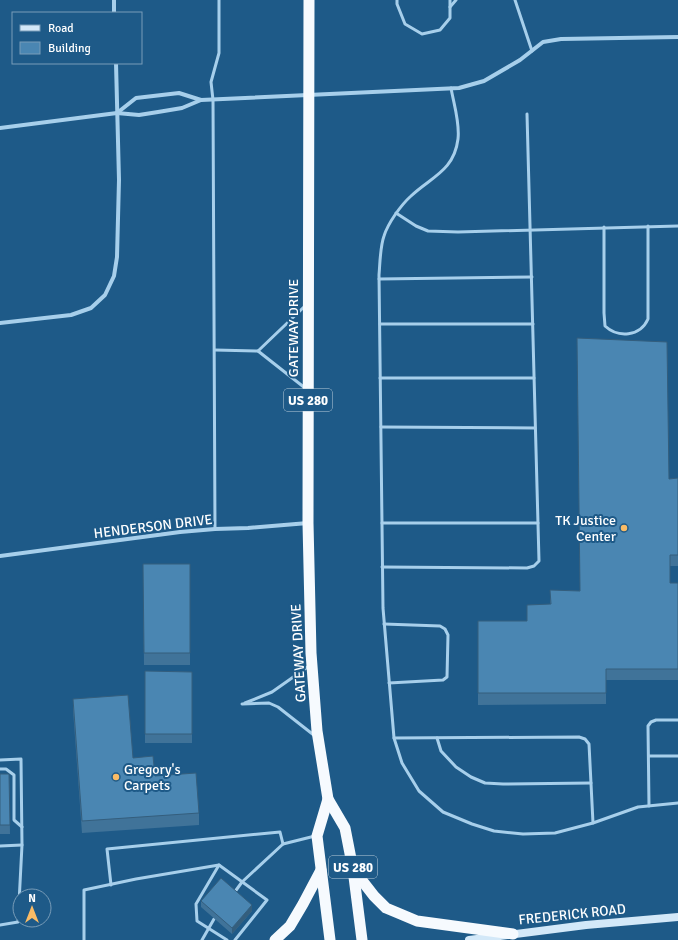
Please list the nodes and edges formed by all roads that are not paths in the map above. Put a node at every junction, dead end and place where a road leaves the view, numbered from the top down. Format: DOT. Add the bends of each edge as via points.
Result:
graph roads {
  1 [pos="114,0"];
  2 [pos="219,0"];
  3 [pos="308,0"];
  4 [pos="397,0"];
  5 [pos="450,0"];
  6 [pos="456,0"];
  7 [pos="515,0"];
  8 [pos="450,7"];
  9 [pos="114,12"];
  10 [pos="678,37"];
  11 [pos="532,51"];
  12 [pos="116,64"];
  13 [pos="451,88"];
  14 [pos="309,95"];
  15 [pos="200,100"];
  16 [pos="214,100"];
  17 [pos="117,113"];
  18 [pos="527,114"];
  19 [pos="0,128"];
  20 [pos="396,213"];
  21 [pos="648,226"];
  22 [pos="678,226"];
  23 [pos="604,227"];
  24 [pos="531,230"];
  25 [pos="532,277"];
  26 [pos="379,279"];
  27 [pos="308,303"];
  28 [pos="0,323"];
  29 [pos="380,324"];
  30 [pos="533,324"];
  31 [pos="215,350"];
  32 [pos="258,351"];
  33 [pos="380,378"];
  34 [pos="534,378"];
  35 [pos="308,390"];
  36 [pos="381,426"];
  37 [pos="535,428"];
  38 [pos="308,522"];
  39 [pos="382,523"];
  40 [pos="538,523"];
  41 [pos="215,529"];
  42 [pos="0,556"];
  43 [pos="382,567"];
  44 [pos="384,624"];
  45 [pos="312,664"];
  46 [pos="389,683"];
  47 [pos="678,720"];
  48 [pos="318,738"];
  49 [pos="394,738"];
  50 [pos="437,738"];
  51 [pos="649,756"];
  52 [pos="678,756"];
  53 [pos="0,760"];
  54 [pos="0,769"];
  55 [pos="591,783"];
  56 [pos="328,799"];
  57 [pos="678,803"];
  58 [pos="649,806"];
  59 [pos="593,823"];
  60 [pos="22,827"];
  61 [pos="317,836"];
  62 [pos="283,844"];
  63 [pos="22,845"];
  64 [pos="0,846"];
  65 [pos="219,865"];
  66 [pos="353,869"];
  67 [pos="321,870"];
  68 [pos="242,882"];
  69 [pos="111,884"];
  70 [pos="233,895"];
  71 [pos="678,917"];
  72 [pos="214,919"];
  73 [pos="0,925"];
  74 [pos="208,928"];
  75 [pos="513,934"];
  76 [pos="84,940"];
  77 [pos="202,940"];
  78 [pos="227,940"];
  79 [pos="235,940"];
  80 [pos="275,940"];
  81 [pos="330,940"];
  82 [pos="362,940"];
  83 [pos="469,940"];
  84 [pos="499,940"];
  1 -- 9 [label="street"];
  2 -- 16 [label="lane" via="219,53 211,82"];
  3 -- 14 [label="highway, GATEWAY DRIVE / US 280"];
  4 -- 8 [label="lane" via="405,24 422,34 440,30 450,18"];
  5 -- 8 [label="lane"];
  6 -- 8 [label="lane"];
  7 -- 11 [label="lane"];
  10 -- 11 [label="street" via="561,39 543,42"];
  11 -- 13 [label="street" via="484,81"];
  12 -- 17 [label="street"];
  13 -- 14 [label="street"];
  13 -- 20 [label="lane" via="458,139 454,153 446,168 410,196"];
  14 -- 16 [label="street"];
  14 -- 27 [label="highway, GATEWAY DRIVE / US 280"];
  15 -- 16 [label="street"];
  15 -- 17 [label="street" via="182,108 139,115"];
  15 -- 17 [label="street" via="180,92 136,98"];
  16 -- 31 [label="lane"];
  17 -- 19 [label="street"];
  17 -- 28 [label="street" via="117,257 114,276 105,295 90,308 71,316"];
  18 -- 24 [label="lane"];
  20 -- 24 [label="lane" via="428,231"];
  20 -- 26 [label="lane" via="384,236"];
  21 -- 22 [label="lane"];
  21 -- 23 [label="lane"];
  21 -- 23 [label="lane" via="648,319 645,326 630,334 610,331 605,326"];
  23 -- 24 [label="lane"];
  24 -- 25 [label="lane"];
  25 -- 26 [label="lane"];
  25 -- 30 [label="lane"];
  26 -- 29 [label="lane"];
  27 -- 32 [label="lane"];
  27 -- 35 [label="highway, GATEWAY DRIVE / US 280"];
  29 -- 30 [label="lane"];
  29 -- 33 [label="lane"];
  30 -- 34 [label="lane"];
  31 -- 32 [label="lane"];
  31 -- 41 [label="lane"];
  32 -- 35 [label="lane"];
  33 -- 34 [label="lane"];
  33 -- 36 [label="lane"];
  34 -- 37 [label="lane"];
  35 -- 38 [label="highway, GATEWAY DRIVE / US 280"];
  36 -- 37 [label="lane"];
  36 -- 39 [label="lane"];
  37 -- 40 [label="lane"];
  38 -- 41 [label="street, HENDERSON DRIVE"];
  38 -- 45 [label="highway, GATEWAY DRIVE / US 280"];
  39 -- 40 [label="lane"];
  39 -- 43 [label="lane"];
  40 -- 43 [label="lane" via="538,561 534,566 527,568"];
  41 -- 42 [label="street, HENDERSON DRIVE"];
  43 -- 44 [label="lane"];
  44 -- 46 [label="lane"];
  44 -- 46 [label="lane" via="440,626 448,635 447,678"];
  45 -- 48 [label="highway, GATEWAY DRIVE / US 280"];
  45 -- 48 [label="lane" via="272,692 242,704 269,703 278,707"];
  46 -- 49 [label="lane"];
  47 -- 51 [label="lane" via="651,722 648,726"];
  48 -- 56 [label="highway, GATEWAY DRIVE / US 280"];
  49 -- 50 [label="lane"];
  49 -- 59 [label="lane" via="402,763 419,791 443,812 494,831 523,834 555,833"];
  50 -- 55 [label="lane" via="441,750 456,767 485,783"];
  50 -- 55 [label="lane" via="579,737 589,744"];
  51 -- 52 [label="lane"];
  51 -- 58 [label="lane"];
  53 -- 60 [label="lane" via="22,759"];
  54 -- 60 [label="lane" via="6,769 14,775 14,820"];
  55 -- 59 [label="lane"];
  56 -- 61 [label="highway, GATEWAY DRIVE / US 280"];
  56 -- 66 [label="highway, GATEWAY DRIVE / US 280" via="345,828"];
  57 -- 58 [label="lane"];
  58 -- 59 [label="lane" via="638,807"];
  60 -- 63 [label="lane"];
  61 -- 62 [label="lane"];
  61 -- 67 [label="highway, GATEWAY DRIVE / US 280"];
  62 -- 68 [label="lane"];
  62 -- 69 [label="lane" via="280,832 107,849"];
  63 -- 64 [label="lane"];
  63 -- 73 [label="lane" via="18,922"];
  65 -- 68 [label="lane"];
  65 -- 69 [label="lane"];
  65 -- 74 [label="lane" via="196,904 197,921"];
  66 -- 75 [label="highway" via="386,908 398,913 417,920"];
  66 -- 82 [label="highway, GATEWAY DRIVE / US 280"];
  67 -- 80 [label="highway" via="290,926"];
  67 -- 81 [label="highway, GATEWAY DRIVE / US 280"];
  68 -- 70 [label="lane"];
  68 -- 79 [label="lane" via="267,900"];
  69 -- 76 [label="lane" via="84,890"];
  71 -- 75 [label="main road, FREDERICK ROAD"];
  72 -- 74 [label="lane"];
  74 -- 77 [label="lane"];
  74 -- 78 [label="lane"];
  75 -- 83 [label="main road, FREDERICK ROAD"];
  75 -- 84 [label="highway"];
}
